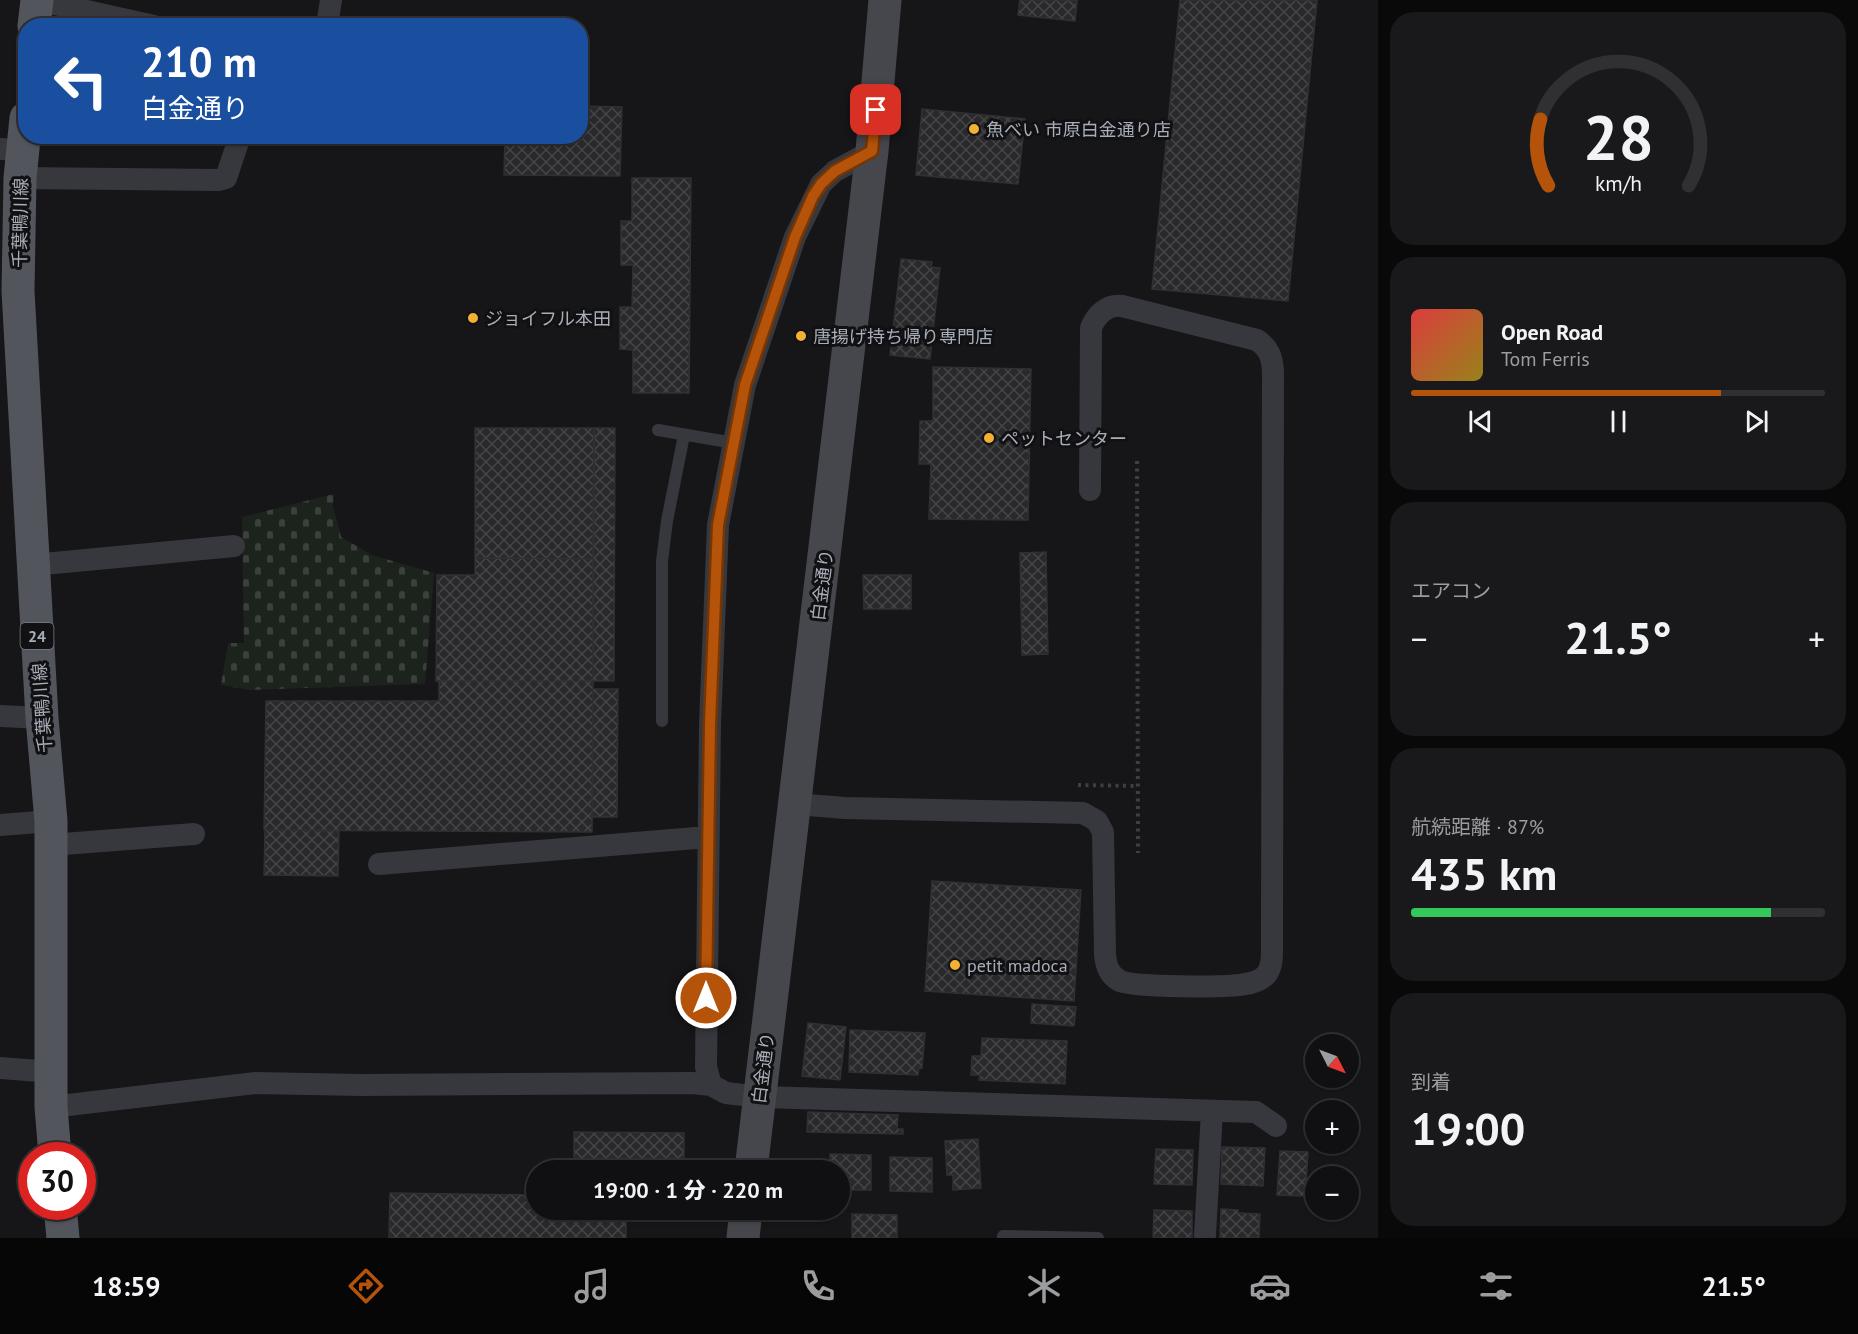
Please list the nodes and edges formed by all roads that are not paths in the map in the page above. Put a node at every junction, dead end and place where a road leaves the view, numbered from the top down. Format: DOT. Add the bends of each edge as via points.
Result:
graph roads {
  1 [pos="37,0"];
  2 [pos="331,0"];
  3 [pos="885,0"];
  4 [pos="35,18"];
  5 [pos="118,18"];
  6 [pos="328,18"];
  7 [pos="18,144"];
  8 [pos="237,144"];
  9 [pos="872,151"];
  10 [pos="14,159"];
  11 [pos="9,292"];
  12 [pos="658,430"];
  13 [pos="684,435"];
  14 [pos="734,443"];
  15 [pos="1089,490"];
  16 [pos="234,546"];
  17 [pos="33,565"];
  18 [pos="0,716"];
  19 [pos="42,718"];
  20 [pos="662,721"];
  21 [pos="795,804"];
  22 [pos="0,825"];
  23 [pos="51,833"];
  24 [pos="194,834"];
  25 [pos="708,837"];
  26 [pos="379,864"];
  27 [pos="0,1068"];
  28 [pos="52,1072"];
  29 [pos="711,1085"];
  30 [pos="760,1097"];
  31 [pos="51,1107"];
  32 [pos="1212,1111"];
  33 [pos="1276,1126"];
  34 [pos="54,1142"];
  35 [pos="752,1160"];
  36 [pos="61,1220"];
  37 [pos="745,1220"];
  38 [pos="1205,1235"];
  39 [pos="63,1238"];
  40 [pos="743,1238"];
  41 [pos="1003,1238"];
  42 [pos="1098,1238"];
  1 -- 4 [label="main road"];
  1 -- 5 [label="street"];
  2 -- 6 [label="street"];
  3 -- 9 [label="street, 白金通り"];
  7 -- 10 [label="main road, 千葉鴨川線 / 24"];
  8 -- 10 [label="street" via="226,178 219,180"];
  9 -- 14 [label="street" via="835,171 813,196 795,237 745,385"];
  9 -- 21 [label="street, 白金通り"];
  10 -- 11 [label="main road, 千葉鴨川線 / 24"];
  11 -- 17 [label="main road, 千葉鴨川線 / 24"];
  12 -- 13 [label="lane"];
  13 -- 14 [label="lane"];
  13 -- 20 [label="lane" via="662,561"];
  14 -- 25 [label="street" via="718,525"];
  15 -- 21 [label="street" via="1090,328 1108,308 1122,306 1257,340 1268,350 1273,371 1272,943 1267,974 1242,985 1136,985 1112,974 1105,954 1103,832 1097,820 1083,813"];
  16 -- 17 [label="street"];
  17 -- 19 [label="main road, 千葉鴨川線 / 24"];
  18 -- 19 [label="street"];
  19 -- 23 [label="main road, 千葉鴨川線 / 24"];
  21 -- 30 [label="street, 白金通り"];
  22 -- 23 [label="street"];
  23 -- 24 [label="street"];
  23 -- 28 [label="main road, 千葉鴨川線 / 24"];
  25 -- 26 [label="street"];
  25 -- 29 [label="street" via="706,1066"];
  27 -- 28 [label="street"];
  28 -- 31 [label="main road, 千葉鴨川線 / 24"];
  29 -- 30 [label="street" via="726,1093"];
  29 -- 31 [label="street" via="256,1083"];
  30 -- 32 [label="street"];
  30 -- 35 [label="street, 白金通り"];
  31 -- 34 [label="main road, 千葉鴨川線 / 24"];
  32 -- 33 [label="street" via="1256,1112"];
  32 -- 38 [label="street"];
  36 -- 39 [label="main road"];
  37 -- 40 [label="street"];
  41 -- 42 [label="lane"];
}
